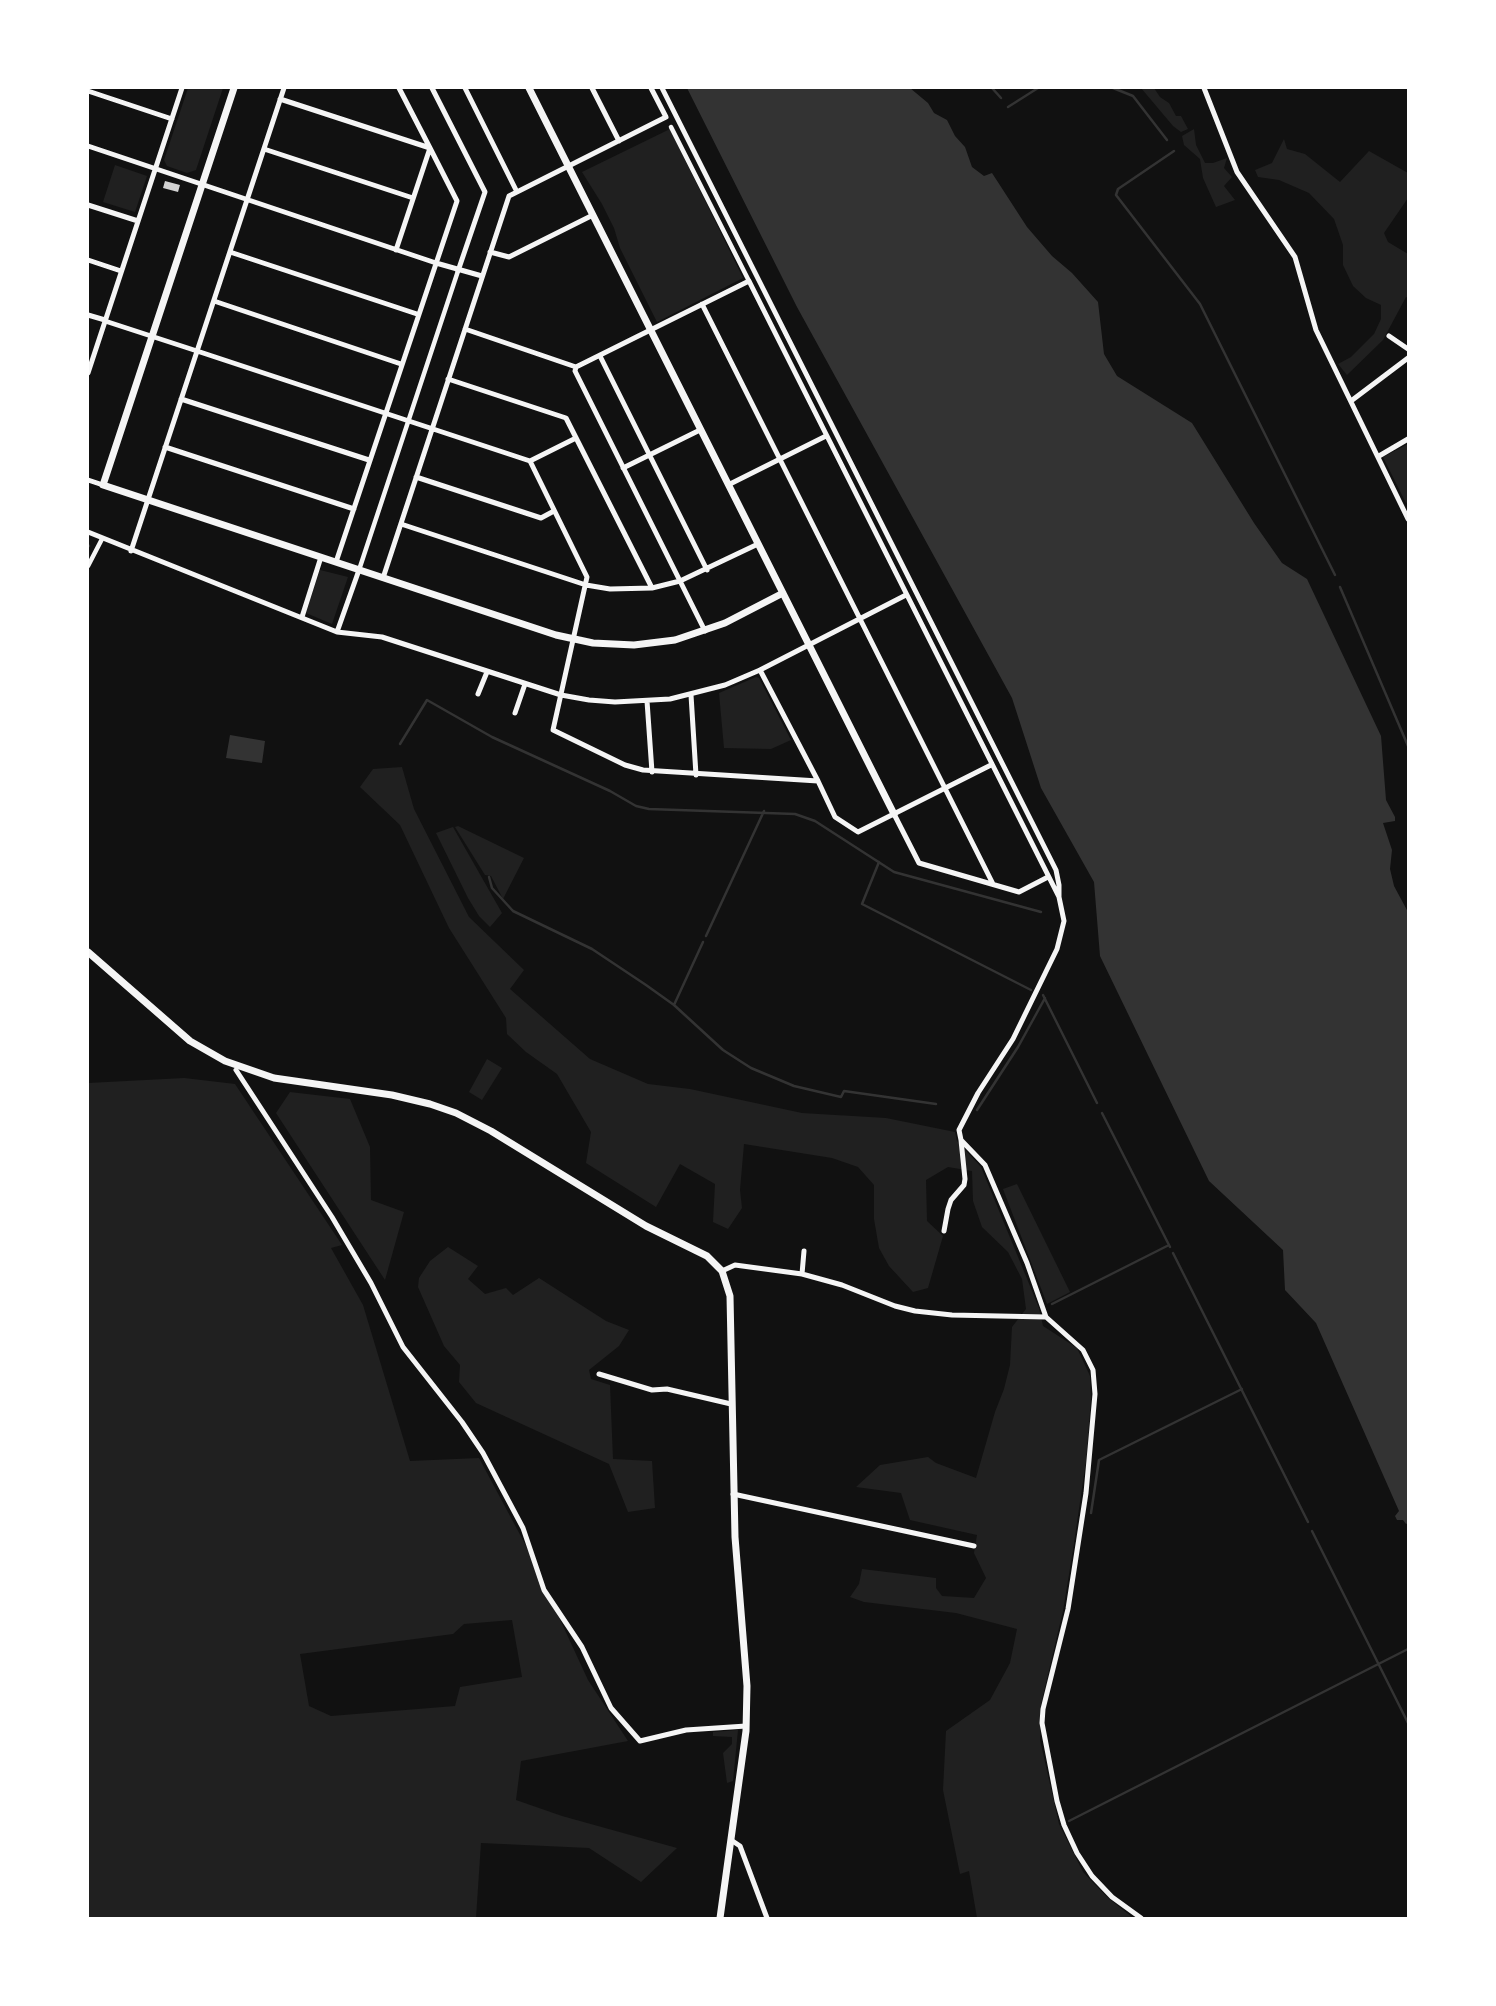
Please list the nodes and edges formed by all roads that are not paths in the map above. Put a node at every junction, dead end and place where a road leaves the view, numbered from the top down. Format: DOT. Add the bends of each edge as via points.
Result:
graph roads {
  1 [pos="182,88"];
  2 [pos="233,88"];
  3 [pos="284,88"];
  4 [pos="399,88"];
  5 [pos="432,88"];
  6 [pos="465,88"];
  7 [pos="529,88"];
  8 [pos="592,88"];
  9 [pos="651,88"];
  10 [pos="662,88"];
  11 [pos="1204,88"];
  12 [pos="88,91"];
  13 [pos="280,99"];
  14 [pos="172,119"];
  15 [pos="671,127"];
  16 [pos="619,141"];
  17 [pos="88,146"];
  18 [pos="430,148"];
  19 [pos="264,149"];
  20 [pos="568,166"];
  21 [pos="156,168"];
  22 [pos="201,185"];
  23 [pos="517,191"];
  24 [pos="413,198"];
  25 [pos="247,201"];
  26 [pos="88,205"];
  27 [pos="593,215"];
  28 [pos="138,221"];
  29 [pos="396,250"];
  30 [pos="491,251"];
  31 [pos="230,252"];
  32 [pos="88,260"];
  33 [pos="436,263"];
  34 [pos="121,271"];
  35 [pos="458,271"];
  36 [pos="482,276"];
  37 [pos="749,281"];
  38 [pos="214,301"];
  39 [pos="702,304"];
  40 [pos="417,314"];
  41 [pos="88,315"];
  42 [pos="105,321"];
  43 [pos="465,329"];
  44 [pos="650,331"];
  45 [pos="152,336"];
  46 [pos="1389,336"];
  47 [pos="1409,349"];
  48 [pos="197,351"];
  49 [pos="600,356"];
  50 [pos="1409,358"];
  51 [pos="401,363"];
  52 [pos="576,367"];
  53 [pos="88,371"];
  54 [pos="448,379"];
  55 [pos="181,399"];
  56 [pos="1351,401"];
  57 [pos="385,413"];
  58 [pos="409,421"];
  59 [pos="432,429"];
  60 [pos="700,430"];
  61 [pos="826,436"];
  62 [pos="576,438"];
  63 [pos="1409,439"];
  64 [pos="165,447"];
  65 [pos="649,455"];
  66 [pos="1379,456"];
  67 [pos="779,459"];
  68 [pos="369,460"];
  69 [pos="530,461"];
  70 [pos="623,468"];
  71 [pos="416,477"];
  72 [pos="88,480"];
  73 [pos="103,485"];
  74 [pos="728,485"];
  75 [pos="148,499"];
  76 [pos="354,509"];
  77 [pos="554,511"];
  78 [pos="1409,519"];
  79 [pos="401,524"];
  80 [pos="88,532"];
  81 [pos="102,539"];
  82 [pos="758,544"];
  83 [pos="131,551"];
  84 [pos="321,557"];
  85 [pos="336,562"];
  86 [pos="88,566"];
  87 [pos="359,570"];
  88 [pos="707,570"];
  89 [pos="383,578"];
  90 [pos="680,581"];
  91 [pos="586,585"];
  92 [pos="652,588"];
  93 [pos="783,593"];
  94 [pos="906,595"];
  95 [pos="302,617"];
  96 [pos="860,619"];
  97 [pos="705,631"];
  98 [pos="337,632"];
  99 [pos="574,639"];
  100 [pos="809,645"];
  101 [pos="760,670"];
  102 [pos="487,672"];
  103 [pos="525,684"];
  104 [pos="478,694"];
  105 [pos="561,695"];
  106 [pos="691,695"];
  107 [pos="647,701"];
  108 [pos="515,713"];
  109 [pos="991,765"];
  110 [pos="652,772"];
  111 [pos="696,775"];
  112 [pos="818,781"];
  113 [pos="945,788"];
  114 [pos="894,814"];
  115 [pos="1048,877"];
  116 [pos="993,884"];
  117 [pos="1059,897"];
  118 [pos="88,953"];
  119 [pos="236,1070"];
  120 [pos="961,1140"];
  121 [pos="944,1231"];
  122 [pos="804,1251"];
  123 [pos="722,1271"];
  124 [pos="802,1274"];
  125 [pos="1046,1317"];
  126 [pos="599,1374"];
  127 [pos="731,1404"];
  128 [pos="733,1494"];
  129 [pos="974,1546"];
  130 [pos="747,1726"];
  131 [pos="731,1840"];
  132 [pos="720,1919"];
  133 [pos="767,1919"];
  134 [pos="1141,1919"];
  1 -- 14 [label="street"];
  2 -- 22 [label="street"];
  3 -- 13 [label="street"];
  4 -- 18 [label="street"];
  5 -- 35 [label="street" via="485,192"];
  6 -- 23 [label="street"];
  7 -- 20 [label="street"];
  8 -- 16 [label="street"];
  9 -- 16 [label="street" via="666,117"];
  10 -- 117 [label="street" via="1056,870"];
  11 -- 56 [label="street" via="1237,172 1295,257 1316,330"];
  12 -- 14 [label="street"];
  13 -- 18 [label="street"];
  13 -- 19 [label="street"];
  14 -- 21 [label="street"];
  15 -- 37 [label="street"];
  16 -- 20 [label="street"];
  17 -- 21 [label="street"];
  18 -- 24 [label="street"];
  18 -- 33 [label="street" via="457,201"];
  19 -- 24 [label="street"];
  19 -- 25 [label="street"];
  20 -- 23 [label="street"];
  20 -- 27 [label="street"];
  21 -- 22 [label="street"];
  21 -- 28 [label="street"];
  22 -- 25 [label="street"];
  22 -- 45 [label="street"];
  23 -- 30 [label="street" via="509,196"];
  24 -- 29 [label="street"];
  25 -- 29 [label="street"];
  25 -- 31 [label="street"];
  26 -- 28 [label="street"];
  27 -- 30 [label="street" via="509,257"];
  27 -- 44 [label="street"];
  28 -- 34 [label="street"];
  29 -- 33 [label="street"];
  30 -- 36 [label="street"];
  31 -- 38 [label="street"];
  31 -- 40 [label="street"];
  32 -- 34 [label="street"];
  33 -- 35 [label="street"];
  33 -- 40 [label="street"];
  34 -- 42 [label="street"];
  35 -- 36 [label="street"];
  35 -- 58 [label="street"];
  36 -- 43 [label="street"];
  37 -- 39 [label="street"];
  37 -- 61 [label="street"];
  38 -- 48 [label="street"];
  38 -- 51 [label="street"];
  39 -- 44 [label="street"];
  39 -- 67 [label="street"];
  40 -- 51 [label="street"];
  41 -- 42 [label="street"];
  42 -- 45 [label="street"];
  42 -- 53 [label="street"];
  43 -- 52 [label="street"];
  43 -- 54 [label="street"];
  44 -- 49 [label="street"];
  44 -- 60 [label="street"];
  45 -- 48 [label="street"];
  45 -- 73 [label="street"];
  46 -- 47 [label="street"];
  48 -- 55 [label="street"];
  48 -- 57 [label="street"];
  49 -- 52 [label="street"];
  49 -- 65 [label="street"];
  50 -- 56 [label="street"];
  51 -- 57 [label="street"];
  52 -- 70 [label="street"];
  54 -- 59 [label="street"];
  54 -- 62 [label="street" via="566,418"];
  55 -- 64 [label="street"];
  55 -- 68 [label="street"];
  56 -- 66 [label="street"];
  57 -- 58 [label="street"];
  57 -- 68 [label="street"];
  58 -- 59 [label="street"];
  58 -- 87 [label="street"];
  59 -- 69 [label="street"];
  59 -- 71 [label="street"];
  60 -- 65 [label="street"];
  60 -- 74 [label="street"];
  61 -- 67 [label="street"];
  61 -- 94 [label="street"];
  62 -- 69 [label="street"];
  62 -- 92 [label="street"];
  63 -- 66 [label="street"];
  64 -- 75 [label="street"];
  64 -- 76 [label="street"];
  65 -- 70 [label="street"];
  65 -- 88 [label="street"];
  66 -- 78 [label="street"];
  67 -- 74 [label="street"];
  67 -- 96 [label="street"];
  68 -- 76 [label="street"];
  69 -- 77 [label="street"];
  70 -- 90 [label="street"];
  71 -- 77 [label="street" via="541,518"];
  71 -- 79 [label="street"];
  72 -- 73 [label="street"];
  73 -- 75 [label="street"];
  74 -- 82 [label="street"];
  75 -- 83 [label="street"];
  75 -- 84 [label="street"];
  76 -- 85 [label="street"];
  77 -- 91 [label="street" via="586,574"];
  79 -- 89 [label="street"];
  79 -- 91 [label="street"];
  80 -- 81 [label="street"];
  81 -- 83 [label="street"];
  81 -- 86 [label="street"];
  82 -- 88 [label="street"];
  82 -- 93 [label="street"];
  83 -- 95 [label="street"];
  84 -- 85 [label="street"];
  84 -- 95 [label="street"];
  85 -- 87 [label="street"];
  87 -- 89 [label="street"];
  87 -- 98 [label="street"];
  88 -- 90 [label="street"];
  89 -- 99 [label="street"];
  90 -- 92 [label="street"];
  90 -- 97 [label="street"];
  91 -- 92 [label="street"];
  91 -- 99 [label="street"];
  93 -- 97 [label="street"];
  93 -- 100 [label="street"];
  94 -- 96 [label="street"];
  94 -- 109 [label="street"];
  95 -- 98 [label="street"];
  96 -- 100 [label="street"];
  96 -- 113 [label="street"];
  97 -- 99 [label="street" via="634,645"];
  98 -- 102 [label="street" via="382,637"];
  99 -- 105 [label="street"];
  100 -- 101 [label="street"];
  100 -- 114 [label="street"];
  101 -- 106 [label="street"];
  101 -- 112 [label="street"];
  102 -- 103 [label="street"];
  102 -- 104 [label="street"];
  103 -- 105 [label="street"];
  103 -- 108 [label="street"];
  105 -- 107 [label="street"];
  105 -- 110 [label="street" via="553,730 625,765"];
  106 -- 107 [label="street"];
  106 -- 111 [label="street"];
  107 -- 110 [label="street"];
  109 -- 113 [label="street"];
  109 -- 115 [label="street"];
  110 -- 111 [label="street"];
  111 -- 112 [label="street"];
  112 -- 114 [label="street" via="835,817 858,831"];
  113 -- 114 [label="street"];
  113 -- 116 [label="street"];
  114 -- 116 [label="street" via="919,863"];
  115 -- 116 [label="street" via="1019,892"];
  115 -- 117 [label="street"];
  117 -- 120 [label="street" via="1063,921 1059,944 1013,1039 962,1121"];
  118 -- 123 [label="street" via="181,1034 225,1061 274,1078 392,1096 456,1113 646,1226 707,1256"];
  119 -- 130 [label="street" via="332,1217 403,1347 482,1453 523,1528 544,1591 582,1647 611,1707 640,1741 686,1730"];
  120 -- 121 [label="street" via="964,1185 947,1209"];
  120 -- 125 [label="street" via="985,1165"];
  122 -- 124 [label="street"];
  123 -- 124 [label="street" via="735,1265"];
  123 -- 127 [label="street" via="730,1296"];
  124 -- 125 [label="street" via="915,1311"];
  125 -- 134 [label="street" via="1077,1343 1090,1362 1095,1394 1068,1609 1043,1709 1044,1740 1063,1825 1077,1853 1112,1897"];
  126 -- 127 [label="street" via="652,1390 667,1389"];
  127 -- 128 [label="street"];
  128 -- 129 [label="street"];
  128 -- 130 [label="street"];
  130 -- 131 [label="street"];
  131 -- 132 [label="street"];
  131 -- 133 [label="street" via="740,1846"];
}
